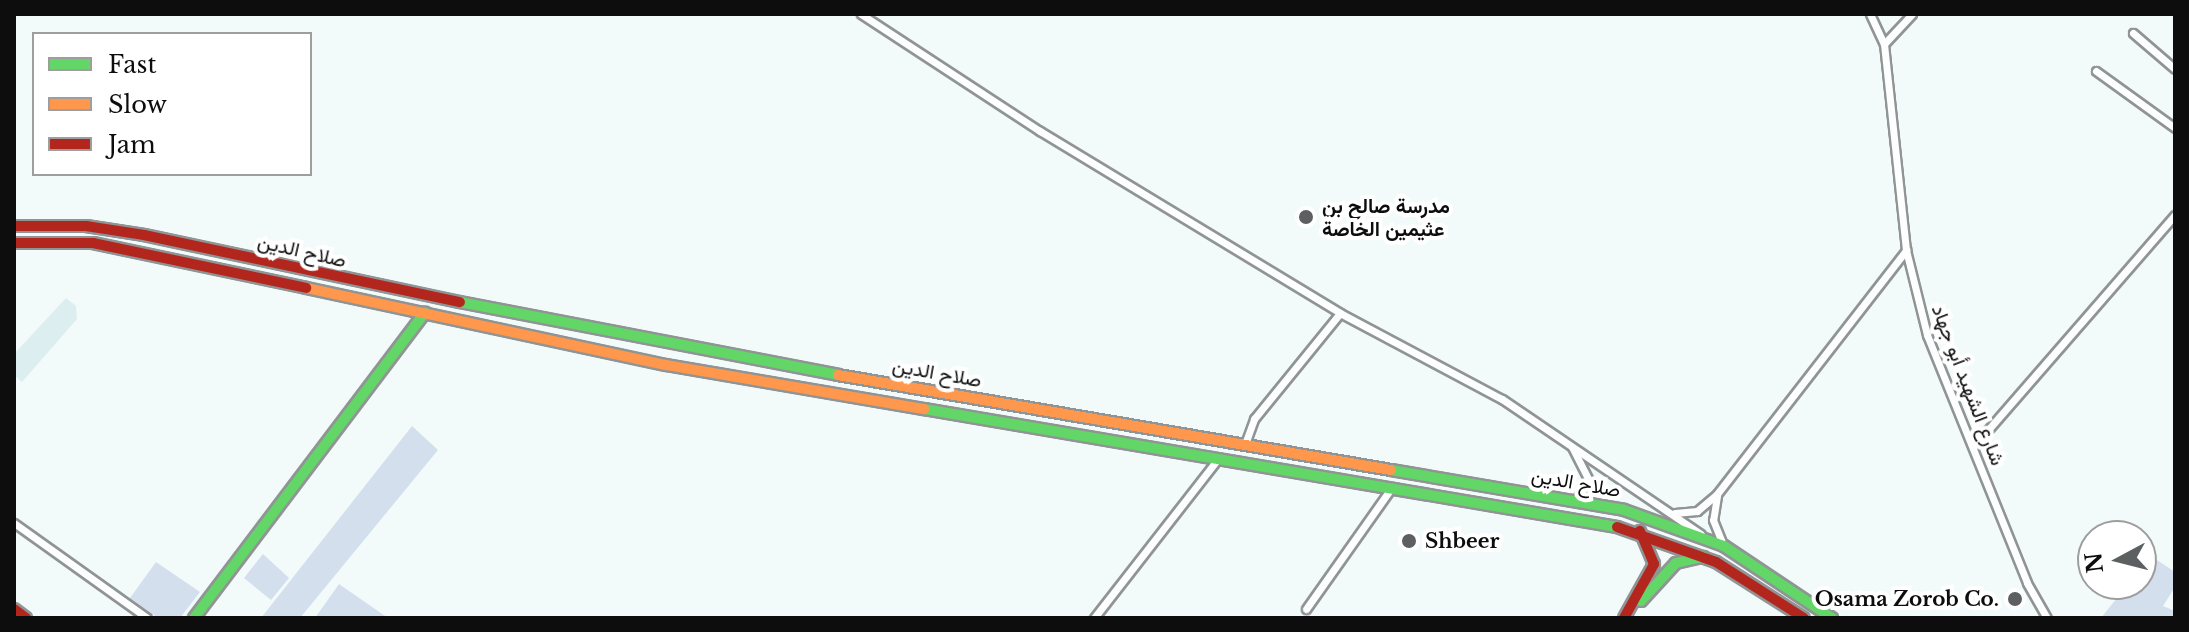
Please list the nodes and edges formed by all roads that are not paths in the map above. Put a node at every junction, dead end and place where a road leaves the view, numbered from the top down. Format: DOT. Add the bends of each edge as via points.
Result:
graph roads {
  1 [pos="1870,14"];
  2 [pos="1912,14"];
  3 [pos="864,15"];
  4 [pos="2133,33"];
  5 [pos="1884,44"];
  6 [pos="2175,69"];
  7 [pos="2096,71"];
  8 [pos="2175,128"];
  9 [pos="2175,215"];
  10 [pos="14,226"];
  11 [pos="96,228"];
  12 [pos="14,243"];
  13 [pos="90,243"];
  14 [pos="1906,250"];
  15 [pos="425,313"];
  16 [pos="1340,313"];
  17 [pos="706,351"];
  18 [pos="700,371"];
  19 [pos="982,400"];
  20 [pos="976,419"];
  21 [pos="1565,439"];
  22 [pos="1245,444"];
  23 [pos="1974,446"];
  24 [pos="1219,457"];
  25 [pos="1392,487"];
  26 [pos="1717,494"];
  27 [pos="1574,500"];
  28 [pos="1674,513"];
  29 [pos="14,523"];
  30 [pos="1640,531"];
  31 [pos="1701,534"];
  32 [pos="1724,546"];
  33 [pos="1705,557"];
  34 [pos="14,609"];
  35 [pos="1306,609"];
  36 [pos="1627,614"];
  37 [pos="26,618"];
  38 [pos="147,618"];
  39 [pos="194,618"];
  40 [pos="1094,618"];
  41 [pos="1804,618"];
  42 [pos="1832,618"];
  43 [pos="2047,618"];
  1 -- 5 [label="street, شارع الشهيد أبو جهاد"];
  2 -- 5 [label="street"];
  3 -- 16 [label="street" via="1028,124"];
  4 -- 6 [label="street"];
  5 -- 14 [label="street, شارع الشهيد أبو جهاد"];
  7 -- 8 [label="street"];
  9 -- 23 [label="street"];
  10 -- 11 [label="main road, صلاح الدين"];
  11 -- 13 [label="main road" via="101,235"];
  11 -- 17 [label="main road, صلاح الدين"];
  12 -- 13 [label="main road, صلاح الدين"];
  13 -- 15 [label="main road, صلاح الدين"];
  14 -- 23 [label="street, شارع الشهيد أبو جهاد" via="1927,335"];
  14 -- 26 [label="street"];
  15 -- 18 [label="main road, صلاح الدين"];
  15 -- 39 [label="main road"];
  16 -- 21 [label="street" via="1502,399"];
  16 -- 22 [label="street" via="1254,419"];
  17 -- 18 [label="main road" via="696,364"];
  17 -- 19 [label="main road, صلاح الدين"];
  18 -- 20 [label="main road, صلاح الدين"];
  19 -- 20 [label="main road" via="987,414"];
  19 -- 22 [label="main road, صلاح الدين"];
  20 -- 24 [label="main road, صلاح الدين"];
  21 -- 27 [label="street" via="1589,474 1585,491"];
  21 -- 28 [label="street"];
  22 -- 27 [label="main road, صلاح الدين"];
  23 -- 43 [label="street, شارع الشهيد أبو جهاد" via="2027,583"];
  24 -- 25 [label="main road, صلاح الدين"];
  24 -- 40 [label="street"];
  25 -- 30 [label="main road, صلاح الدين"];
  25 -- 35 [label="street"];
  26 -- 28 [label="street" via="1697,511"];
  26 -- 32 [label="street" via="1713,520"];
  27 -- 31 [label="main road, صلاح الدين" via="1646,515"];
  28 -- 31 [label="street"];
  29 -- 38 [label="street"];
  30 -- 33 [label="main road, صلاح الدين"];
  30 -- 36 [label="main road" via="1654,564"];
  31 -- 32 [label="main road, صلاح الدين"];
  32 -- 42 [label="main road, صلاح الدين"];
  33 -- 36 [label="main road" via="1676,563"];
  33 -- 41 [label="main road, صلاح الدين"];
  34 -- 37 [label="main road"];
}
